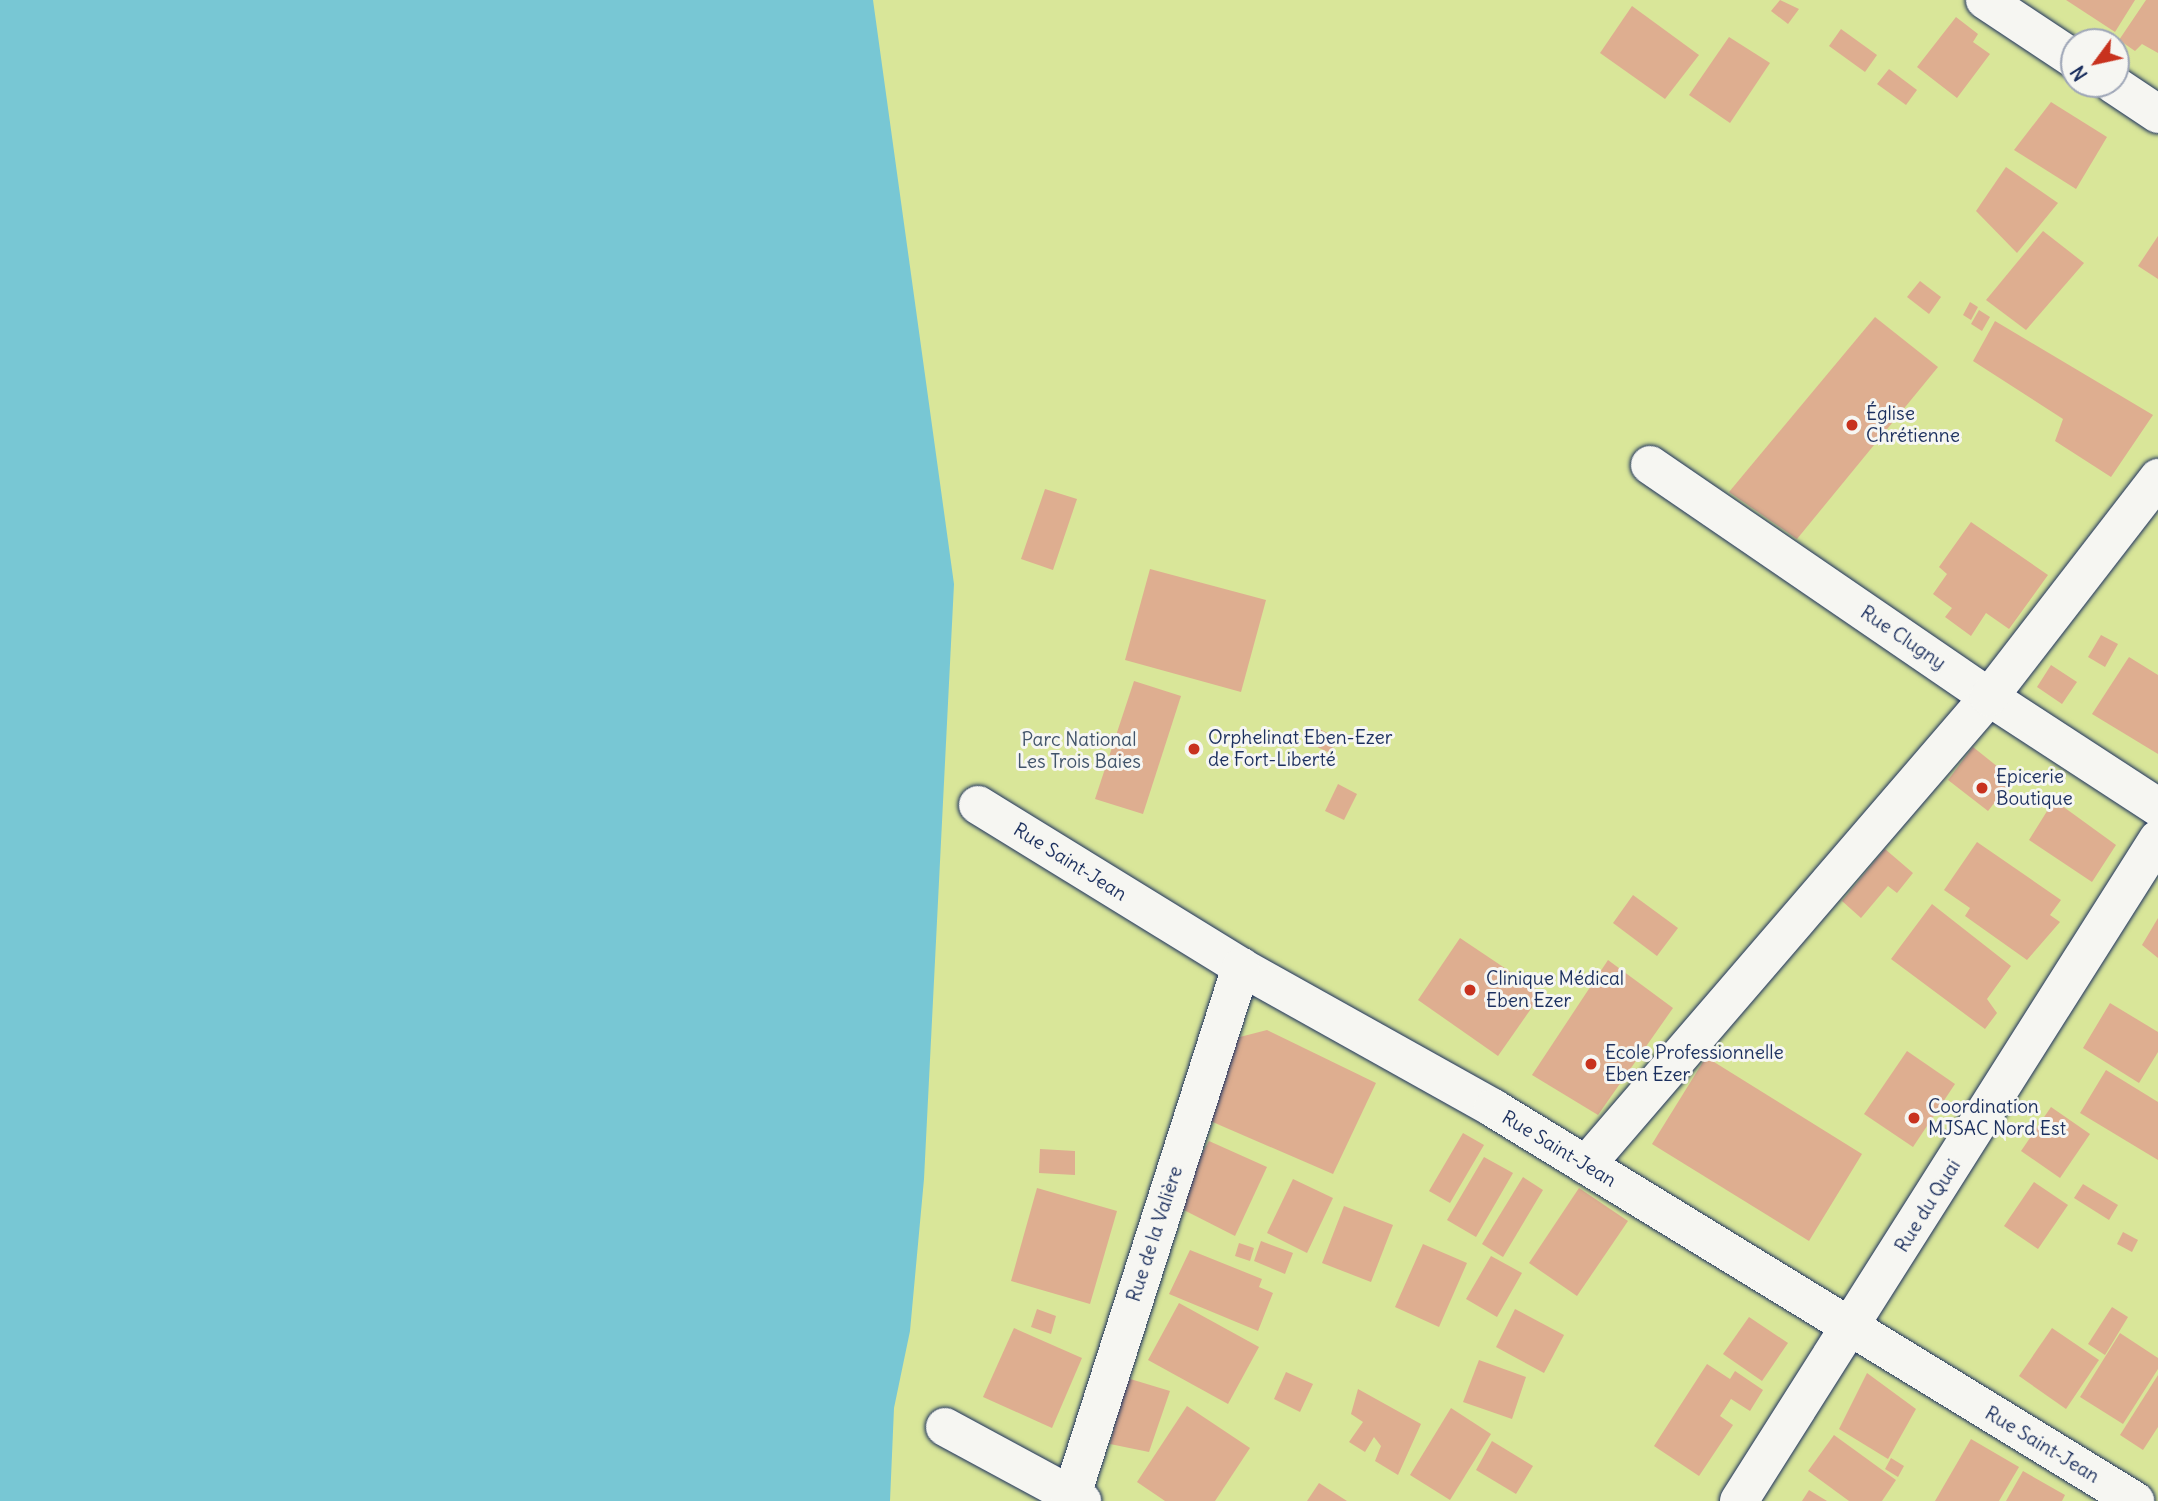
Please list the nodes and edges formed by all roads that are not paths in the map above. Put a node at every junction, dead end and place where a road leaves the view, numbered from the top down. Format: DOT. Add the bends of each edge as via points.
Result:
graph roads {
  1 [pos="1985,0"];
  2 [pos="2060,50"];
  3 [pos="2130,95"];
  4 [pos="2158,114"];
  5 [pos="1650,465"];
  6 [pos="2158,478"];
  7 [pos="1989,697"];
  8 [pos="978,805"];
  9 [pos="2158,807"];
  10 [pos="2158,839"];
  11 [pos="1241,967"];
  12 [pos="1586,1165"];
  13 [pos="1851,1328"];
  14 [pos="945,1427"];
  15 [pos="1075,1498"];
  16 [pos="1739,1501"];
  17 [pos="2135,1501"];
  1 -- 2 [label="street"];
  3 -- 4 [label="street"];
  5 -- 7 [label="street, Rue Clugny"];
  6 -- 7 [label="street"];
  7 -- 9 [label="street, Rue Clugny"];
  7 -- 12 [label="street"];
  8 -- 11 [label="street, Rue Saint-Jean"];
  10 -- 13 [label="street, Rue du Quai"];
  11 -- 12 [label="street, Rue Saint-Jean"];
  11 -- 15 [label="street, Rue de la Valière"];
  12 -- 13 [label="street, Rue Saint-Jean"];
  13 -- 16 [label="street, Rue du Quai"];
  13 -- 17 [label="street, Rue Saint-Jean"];
  14 -- 15 [label="street"];
}
